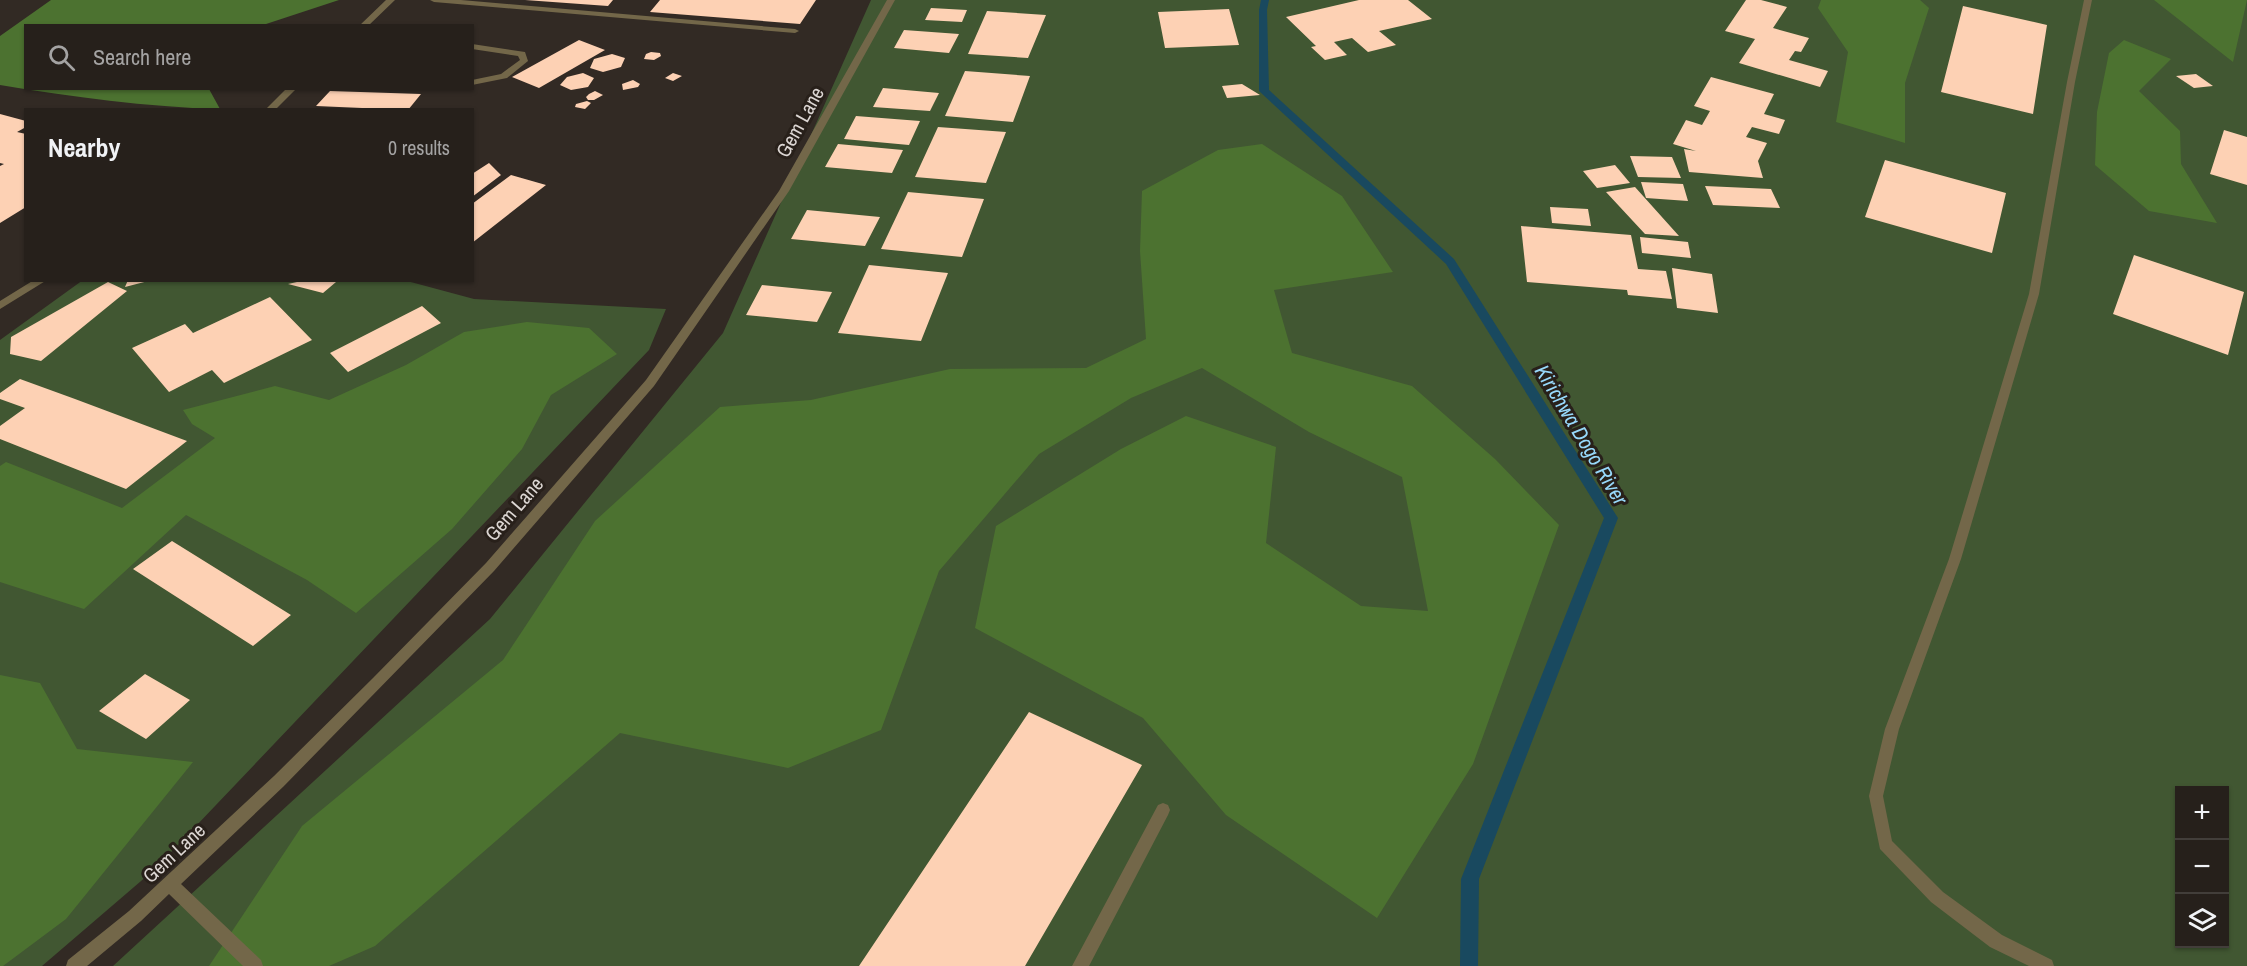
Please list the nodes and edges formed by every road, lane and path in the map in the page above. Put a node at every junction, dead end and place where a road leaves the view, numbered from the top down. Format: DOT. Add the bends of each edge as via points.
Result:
graph roads {
  1 [pos="391,0"];
  2 [pos="434,0"];
  3 [pos="891,0"];
  4 [pos="2088,0"];
  5 [pos="468,1"];
  6 [pos="365,24"];
  7 [pos="795,31"];
  8 [pos="474,46"];
  9 [pos="474,83"];
  10 [pos="291,90"];
  11 [pos="271,108"];
  12 [pos="39,282"];
  13 [pos="0,306"];
  14 [pos="1163,810"];
  15 [pos="170,884"];
  16 [pos="74,966"];
  17 [pos="255,966"];
  18 [pos="1080,966"];
  19 [pos="2046,966"];
  1 -- 6 [label="street"];
  2 -- 5 [label="street"];
  3 -- 15 [label="street, Gem Lane" via="784,191 650,382 482,575 279,781"];
  4 -- 19 [label="street" via="2034,294 1955,559 1892,729 1876,796 1885,844 1937,897 1996,941"];
  5 -- 7 [label="street"];
  8 -- 9 [label="street" via="522,54 524,61 504,76"];
  10 -- 11 [label="street"];
  12 -- 13 [label="street"];
  14 -- 18 [label="street"];
  15 -- 16 [label="street, Gem Lane"];
  15 -- 17 [label="street"];
}
